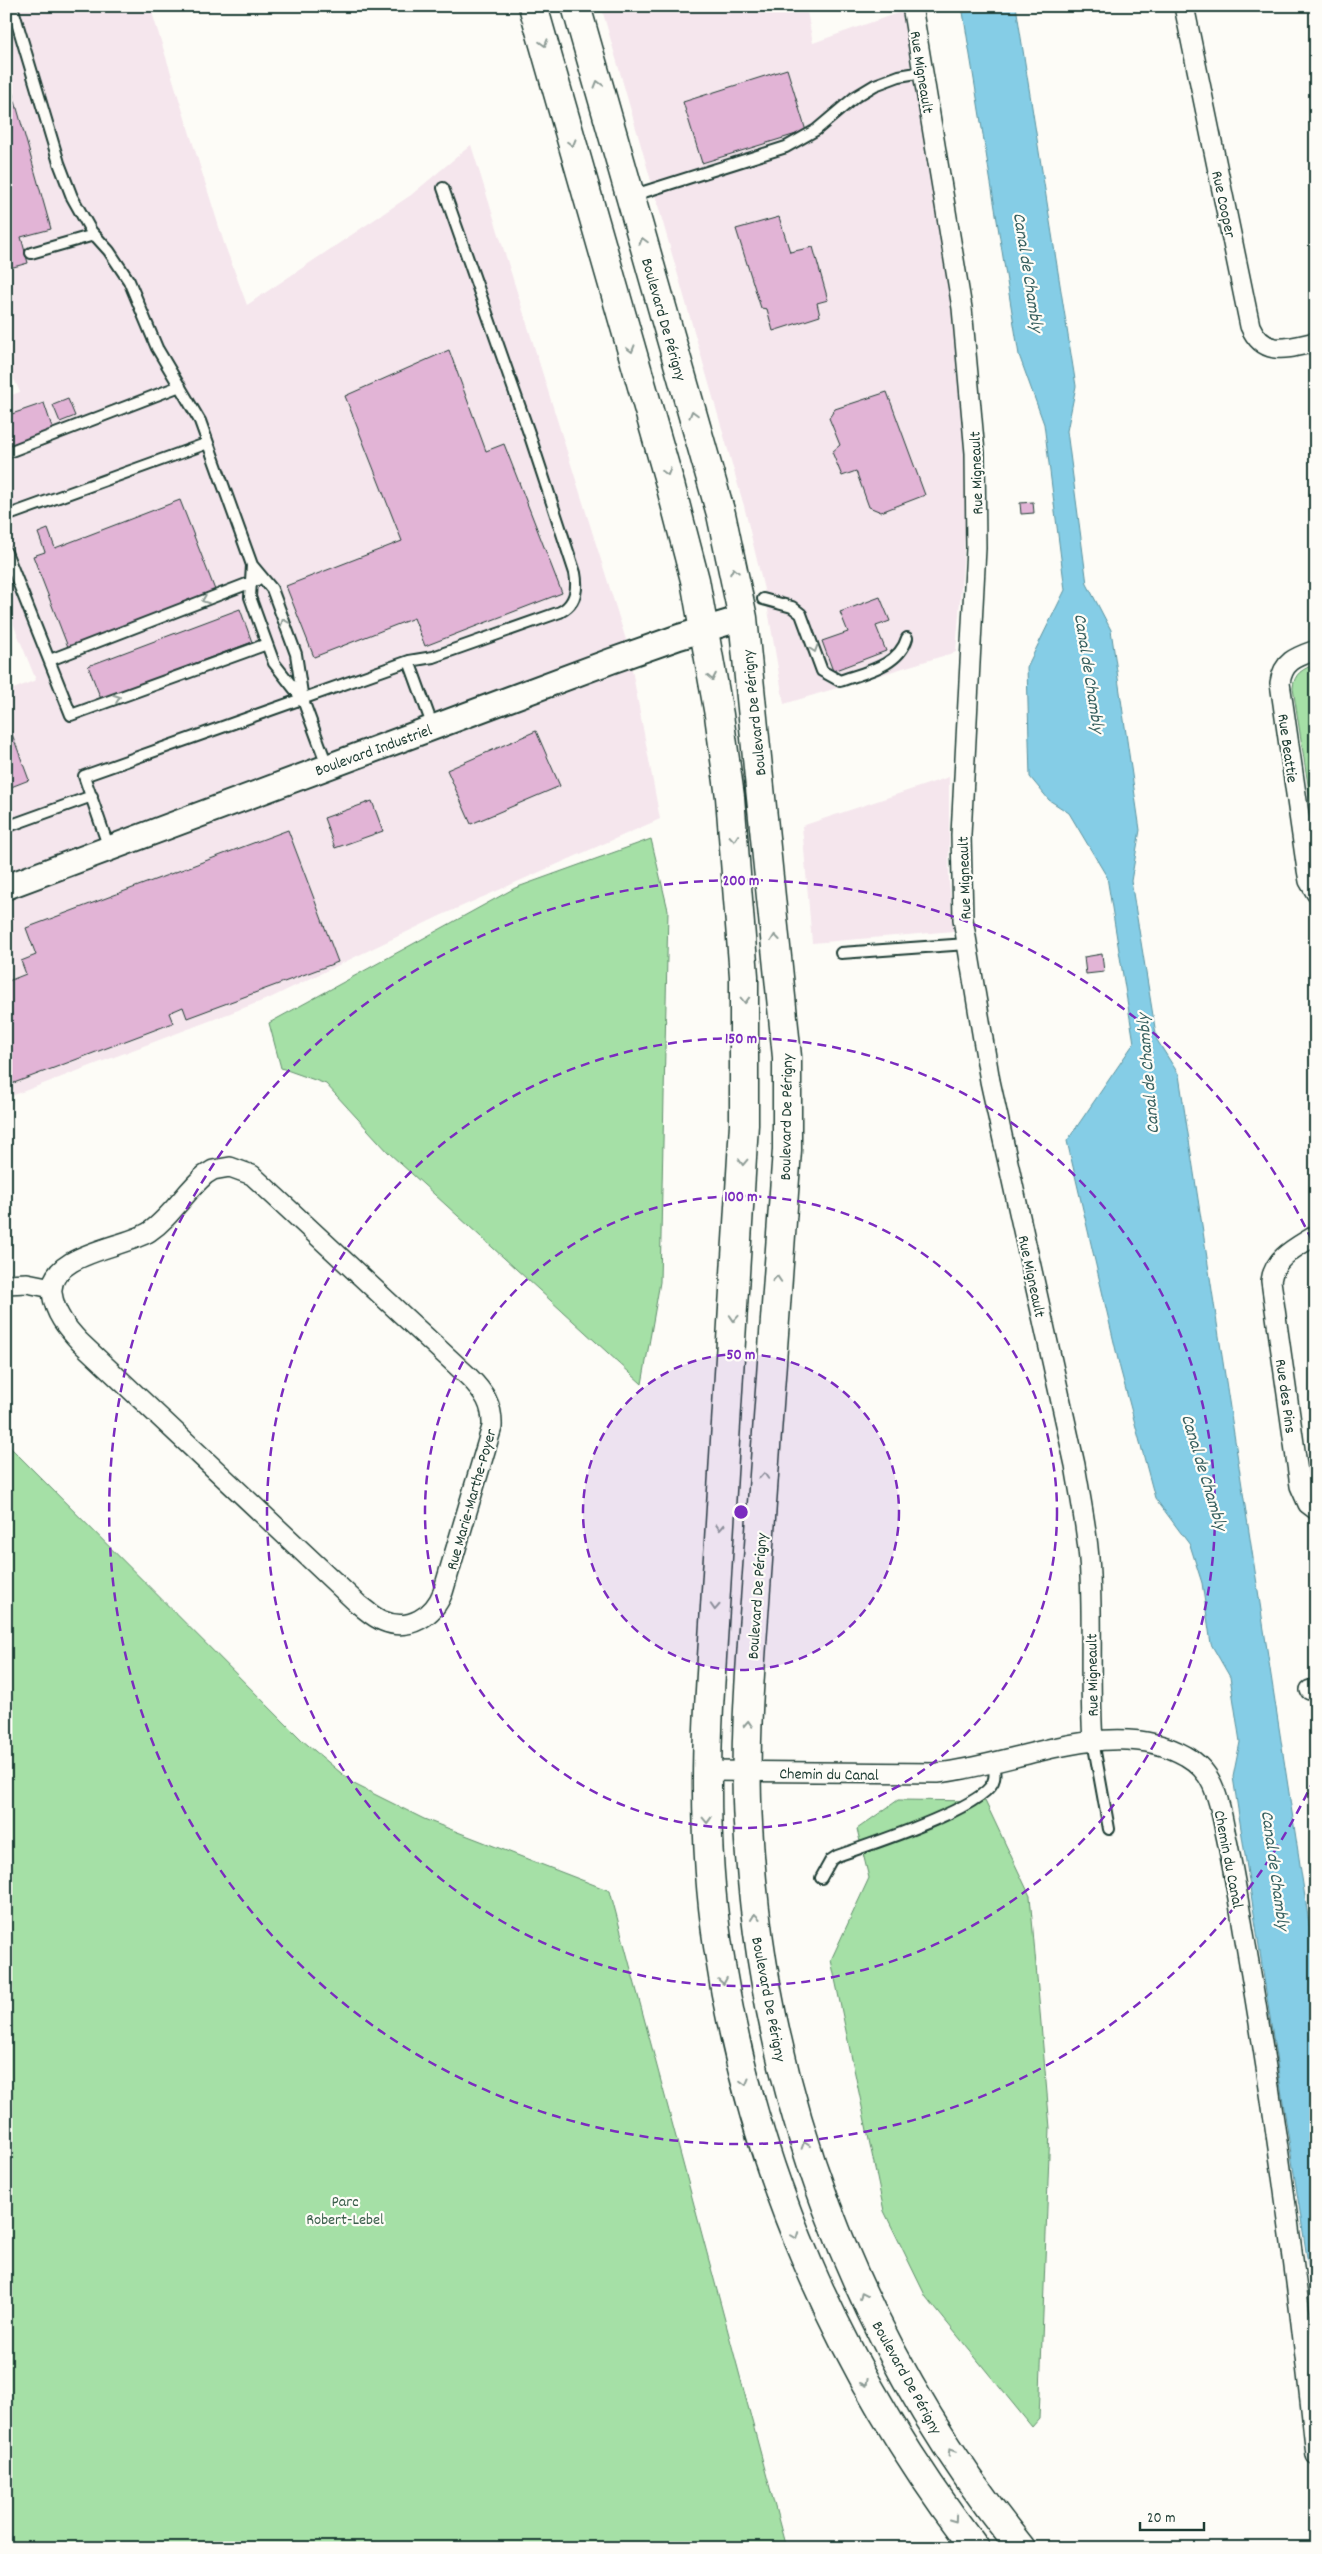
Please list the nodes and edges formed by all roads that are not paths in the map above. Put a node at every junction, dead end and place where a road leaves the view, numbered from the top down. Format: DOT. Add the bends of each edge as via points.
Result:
graph roads {
  1 [pos="12,6"];
  2 [pos="533,6"];
  3 [pos="576,6"];
  4 [pos="912,6"];
  5 [pos="1184,6"];
  6 [pos="923,72"];
  7 [pos="443,188"];
  8 [pos="630,196"];
  9 [pos="94,235"];
  10 [pos="31,253"];
  11 [pos="1316,342"];
  12 [pos="180,386"];
  13 [pos="208,444"];
  14 [pos="6,453"];
  15 [pos="6,516"];
  16 [pos="6,552"];
  17 [pos="252,565"];
  18 [pos="262,578"];
  19 [pos="251,582"];
  20 [pos="763,599"];
  21 [pos="743,618"];
  22 [pos="704,629"];
  23 [pos="907,638"];
  24 [pos="267,644"];
  25 [pos="1316,650"];
  26 [pos="50,660"];
  27 [pos="409,661"];
  28 [pos="303,700"];
  29 [pos="433,727"];
  30 [pos="327,765"];
  31 [pos="92,796"];
  32 [pos="6,827"];
  33 [pos="109,848"];
  34 [pos="6,887"];
  35 [pos="1316,892"];
  36 [pos="967,944"];
  37 [pos="841,953"];
  38 [pos="1316,1235"];
  39 [pos="6,1284"];
  40 [pos="52,1288"];
  41 [pos="1316,1510"];
  42 [pos="1093,1741"];
  43 [pos="993,1764"];
  44 [pos="707,1771"];
  45 [pos="747,1772"];
  46 [pos="1109,1829"];
  47 [pos="821,1878"];
  48 [pos="1316,2454"];
  49 [pos="975,2548"];
  50 [pos="1021,2548"];
  1 -- 9 [label="lane" via="59,163 72,197"];
  2 -- 22 [label="main road, Boulevard De Périgny, one-way" via="670,484"];
  8 -- 3 [label="main road, Boulevard De Périgny, one-way"];
  4 -- 6 [label="street, Rue Migneault"];
  5 -- 11 [label="street, Rue Cooper" via="1250,326 1257,338 1273,348"];
  6 -- 8 [label="lane" via="899,76 854,97 816,130 786,147"];
  6 -- 36 [label="street, Rue Migneault" via="962,308 975,453 976,548 961,835 961,894"];
  7 -- 27 [label="lane" via="529,433 575,573 577,588 572,602 560,612 433,657"];
  21 -- 8 [label="main road, Boulevard De Périgny, one-way" via="721,514"];
  9 -- 10 [label="lane"];
  9 -- 12 [label="lane" via="129,281 157,348"];
  12 -- 13 [label="lane" via="200,421"];
  12 -- 14 [label="lane"];
  13 -- 15 [label="lane"];
  13 -- 17 [label="lane"];
  16 -- 26 [label="lane"];
  17 -- 18 [label="lane"];
  17 -- 19 [label="lane"];
  18 -- 19 [label="lane"];
  28 -- 18 [label="lane, one-way" via="296,654 272,589"];
  19 -- 24 [label="lane" via="250,597"];
  19 -- 26 [label="lane, one-way"];
  20 -- 23 [label="lane, one-way" via="797,610 804,619 822,671 840,681 888,663 901,652"];
  21 -- 22 [label="street, Boulevard Industriel"];
  45 -- 21 [label="main road, Boulevard De Périgny, one-way" via="788,1085"];
  22 -- 29 [label="street, Boulevard Industriel"];
  22 -- 44 [label="main road, Boulevard De Périgny, one-way" via="730,797 746,1038 741,1208 708,1707"];
  26 -- 24 [label="lane, one-way" via="72,715"];
  24 -- 28 [label="lane" via="274,663"];
  25 -- 35 [label="street, Rue Beattie" via="1290,661 1280,683 1306,870"];
  27 -- 28 [label="lane"];
  27 -- 29 [label="lane"];
  28 -- 30 [label="lane"];
  28 -- 31 [label="lane" via="84,776"];
  29 -- 30 [label="street, Boulevard Industriel"];
  30 -- 33 [label="street, Boulevard Industriel"];
  31 -- 32 [label="lane"];
  31 -- 33 [label="lane"];
  33 -- 34 [label="street, Boulevard Industriel"];
  36 -- 37 [label="lane"];
  36 -- 42 [label="street, Rue Migneault" via="990,1080 1081,1500 1090,1576"];
  38 -- 41 [label="street, Rue des Pins" via="1283,1256 1271,1277 1300,1486 1308,1504"];
  39 -- 40 [label="street" via="27,1283"];
  40 -- 40 [label="street, Rue Marie-Marthe-Poyer" via="56,1274 67,1264 150,1231 205,1174 230,1167 252,1175 469,1377 490,1404 492,1427 443,1592 432,1611 413,1623 391,1624 358,1604 80,1342 56,1310"];
  42 -- 43 [label="street, Chemin du Canal"];
  42 -- 46 [label="lane"];
  42 -- 48 [label="street, Chemin du Canal" via="1150,1741 1186,1756 1212,1783 1219,1803 1258,2018 1305,2344"];
  43 -- 45 [label="street, Chemin du Canal" via="938,1773"];
  43 -- 47 [label="lane" via="991,1786 965,1806 837,1856"];
  44 -- 45 [label="street, Chemin du Canal"];
  44 -- 49 [label="main road, Boulevard De Périgny, one-way" via="708,1844 717,1944 740,2065 769,2163 813,2277 865,2383 919,2470"];
  50 -- 45 [label="main road, Boulevard De Périgny, one-way" via="963,2470 905,2376 856,2278 813,2169 782,2067 762,1965 750,1854"];
}
